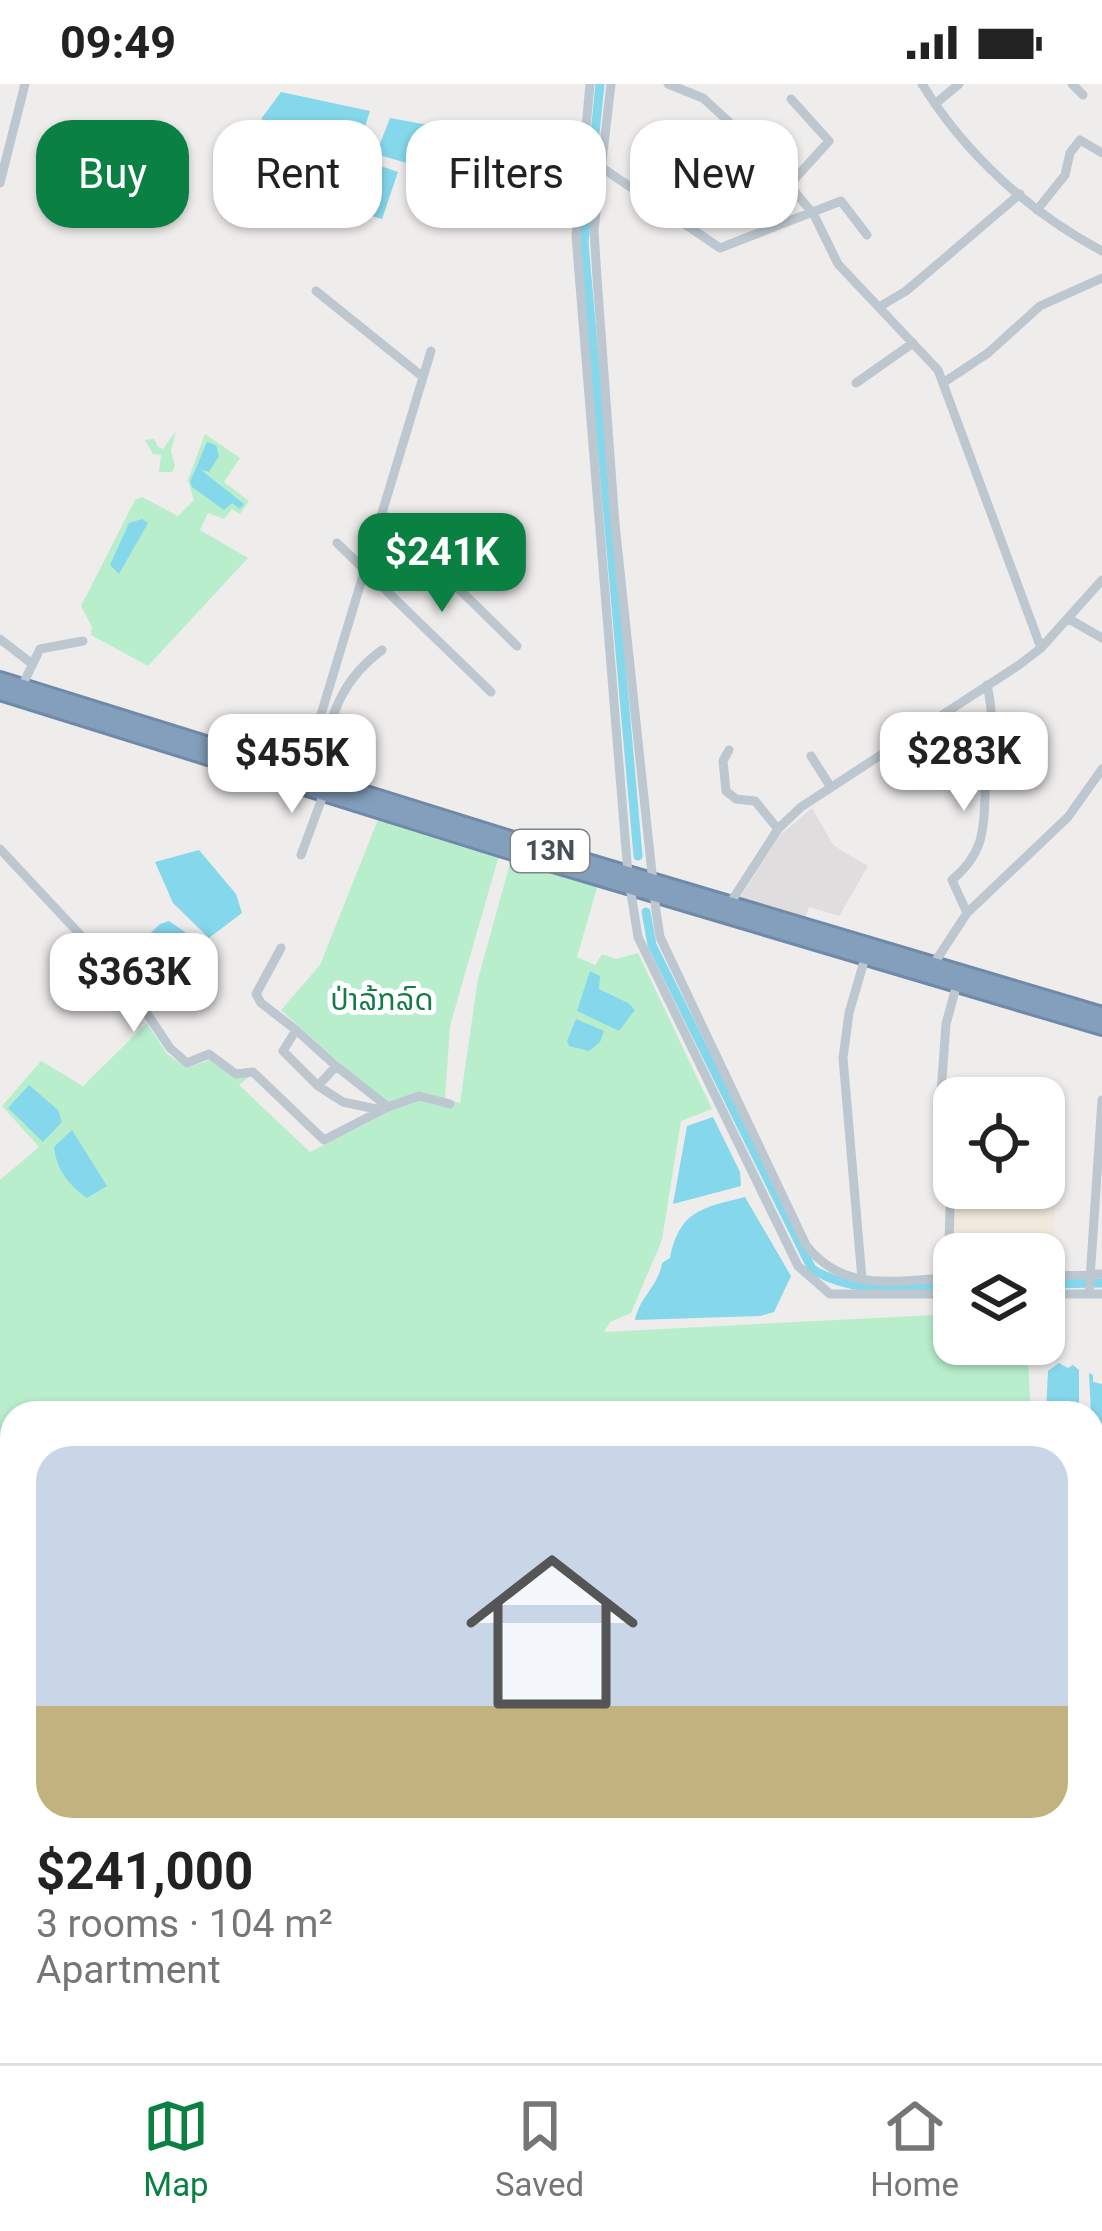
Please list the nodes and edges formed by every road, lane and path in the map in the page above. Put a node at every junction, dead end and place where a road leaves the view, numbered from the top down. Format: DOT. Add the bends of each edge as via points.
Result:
graph roads {
  1 [pos="25,84"];
  2 [pos="590,84"];
  3 [pos="611,84"];
  4 [pos="668,84"];
  5 [pos="707,84"];
  6 [pos="922,84"];
  7 [pos="959,84"];
  8 [pos="1072,84"];
  9 [pos="1083,94"];
  10 [pos="703,98"];
  11 [pos="791,99"];
  12 [pos="935,104"];
  13 [pos="587,120"];
  14 [pos="726,120"];
  15 [pos="606,126"];
  16 [pos="1102,153"];
  17 [pos="606,170"];
  18 [pos="798,175"];
  19 [pos="0,183"];
  20 [pos="798,192"];
  21 [pos="1020,194"];
  22 [pos="1037,210"];
  23 [pos="814,214"];
  24 [pos="577,228"];
  25 [pos="594,228"];
  26 [pos="867,235"];
  27 [pos="1102,251"];
  28 [pos="1102,278"];
  29 [pos="316,291"];
  30 [pos="879,307"];
  31 [pos="913,343"];
  32 [pos="431,351"];
  33 [pos="423,377"];
  34 [pos="856,383"];
  35 [pos="944,383"];
  36 [pos="382,513"];
  37 [pos="337,544"];
  38 [pos="362,570"];
  39 [pos="1102,580"];
  40 [pos="1069,619"];
  41 [pos="1102,638"];
  42 [pos="0,639"];
  43 [pos="82,641"];
  44 [pos="517,646"];
  45 [pos="1042,647"];
  46 [pos="382,650"];
  47 [pos="31,663"];
  48 [pos="0,680"];
  49 [pos="22,686"];
  50 [pos="987,686"];
  51 [pos="0,692"];
  52 [pos="491,692"];
  53 [pos="729,750"];
  54 [pos="811,756"];
  55 [pos="1102,769"];
  56 [pos="308,775"];
  57 [pos="830,786"];
  58 [pos="325,793"];
  59 [pos="778,829"];
  60 [pos="0,849"];
  61 [pos="301,855"];
  62 [pos="629,880"];
  63 [pos="652,887"];
  64 [pos="729,905"];
  65 [pos="967,913"];
  66 [pos="281,948"];
  67 [pos="865,958"];
  68 [pos="931,971"];
  69 [pos="958,978"];
  70 [pos="1102,1016"];
  71 [pos="1102,1027"];
  72 [pos="296,1030"];
  73 [pos="336,1066"];
  74 [pos="318,1086"];
  75 [pos="1102,1100"];
  76 [pos="450,1104"];
  77 [pos="385,1109"];
  78 [pos="1102,1109"];
  79 [pos="1100,1159"];
  80 [pos="951,1233"];
  81 [pos="933,1278"];
  82 [pos="862,1280"];
  83 [pos="1092,1282"];
  84 [pos="933,1294"];
  85 [pos="1102,1294"];
  1 -- 19 [label="street"];
  2 -- 13 [label="street"];
  3 -- 15 [label="street"];
  4 -- 10 [label="street"];
  5 -- 10 [label="street"];
  6 -- 12 [label="street"];
  7 -- 12 [label="street"];
  8 -- 9 [label="street"];
  10 -- 14 [label="street"];
  11 -- 18 [label="street" via="829,141"];
  12 -- 21 [label="street" via="956,136"];
  16 -- 22 [label="street" via="1080,140 1066,175"];
  17 -- 23 [label="street" via="720,248"];
  20 -- 23 [label="street"];
  21 -- 22 [label="street"];
  21 -- 30 [label="street"];
  22 -- 27 [label="street"];
  23 -- 26 [label="street" via="841,202"];
  23 -- 30 [label="street" via="838,264"];
  24 -- 62 [label="street"];
  25 -- 63 [label="street"];
  28 -- 35 [label="street" via="1040,306"];
  29 -- 33 [label="street"];
  30 -- 31 [label="street"];
  31 -- 34 [label="street"];
  31 -- 35 [label="street"];
  32 -- 33 [label="street"];
  33 -- 36 [label="street"];
  35 -- 45 [label="street"];
  36 -- 38 [label="street"];
  36 -- 44 [label="street"];
  37 -- 38 [label="street"];
  38 -- 52 [label="street"];
  38 -- 56 [label="street"];
  39 -- 40 [label="street"];
  40 -- 41 [label="street"];
  40 -- 45 [label="street"];
  42 -- 47 [label="street"];
  43 -- 47 [label="street" via="51,644"];
  45 -- 50 [label="street"];
  46 -- 56 [label="street" via="357,668 339,698"];
  47 -- 49 [label="street"];
  48 -- 49 [label="highway, 13N"];
  49 -- 56 [label="highway, 13N"];
  50 -- 57 [label="street"];
  50 -- 65 [label="street" via="994,718 987,820 979,847 952,880"];
  51 -- 58 [label="highway, 13N"];
  53 -- 59 [label="street" via="726,791 755,801"];
  54 -- 57 [label="street"];
  55 -- 65 [label="street" via="1068,817"];
  56 -- 62 [label="highway, 13N"];
  57 -- 59 [label="street"];
  58 -- 61 [label="street"];
  58 -- 62 [label="highway, 13N"];
  59 -- 64 [label="street"];
  60 -- 77 [label="street" via="130,988 183,1061 209,1054 236,1074 253,1072 324,1140"];
  62 -- 63 [label="highway, 13N"];
  62 -- 84 [label="street" via="638,937 798,1266 830,1294"];
  63 -- 64 [label="highway, 13N"];
  63 -- 67 [label="highway, 13N"];
  63 -- 82 [label="street" via="660,937 806,1245 839,1276"];
  64 -- 68 [label="highway, 13N"];
  65 -- 68 [label="street"];
  66 -- 72 [label="street" via="256,994"];
  67 -- 68 [label="highway, 13N"];
  67 -- 82 [label="street" via="843,1058"];
  68 -- 69 [label="highway, 13N"];
  69 -- 70 [label="highway, 13N"];
  69 -- 71 [label="highway, 13N"];
  69 -- 80 [label="street" via="941,1093"];
  72 -- 73 [label="street"];
  72 -- 74 [label="street" via="284,1051"];
  73 -- 74 [label="street"];
  73 -- 77 [label="street"];
  74 -- 77 [label="street" via="343,1102"];
  75 -- 78 [label="street"];
  76 -- 77 [label="street" via="419,1096"];
  78 -- 79 [label="street"];
  79 -- 83 [label="street"];
  81 -- 82 [label="street"];
  83 -- 85 [label="street"];
}
